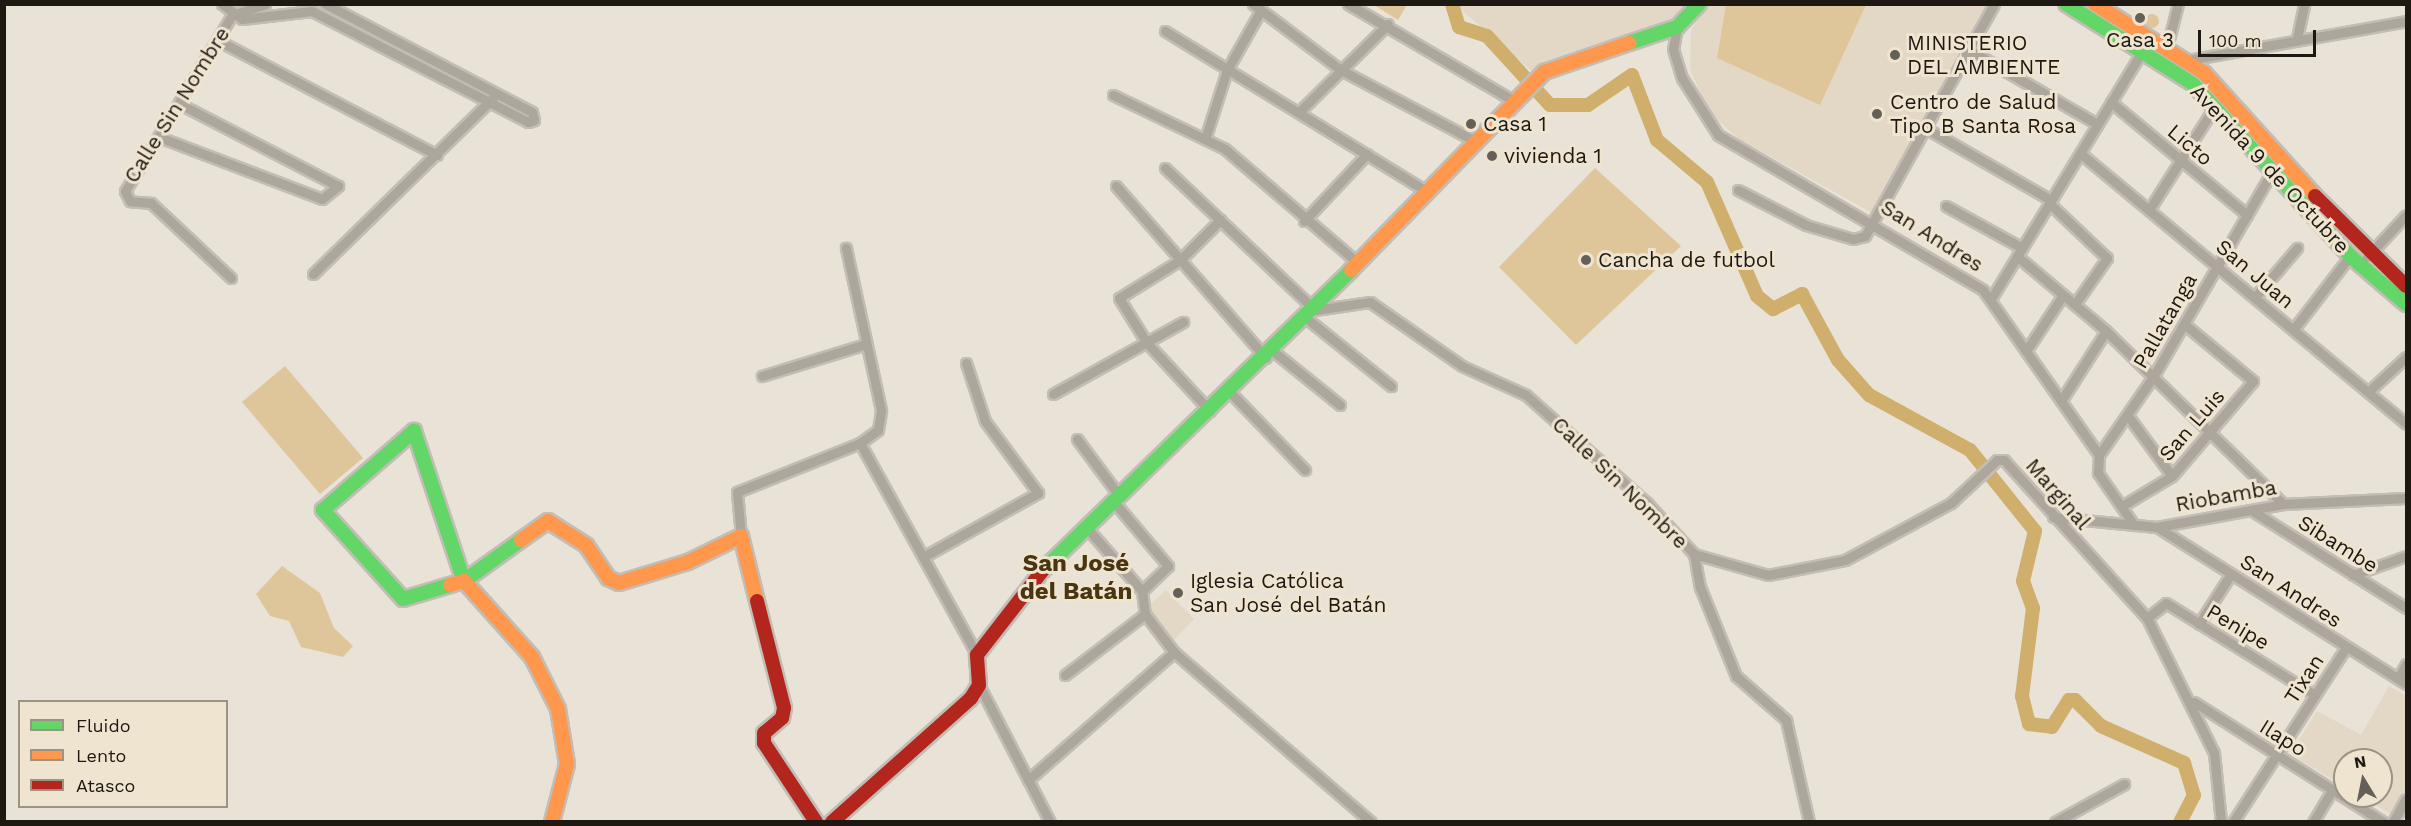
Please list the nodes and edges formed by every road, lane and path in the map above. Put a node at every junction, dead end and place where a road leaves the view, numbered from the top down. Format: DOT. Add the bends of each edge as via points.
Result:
graph roads {
  1 [pos="222,4"];
  2 [pos="265,4"];
  3 [pos="325,4"];
  4 [pos="1348,4"];
  5 [pos="1699,4"];
  6 [pos="1994,4"];
  7 [pos="2095,4"];
  8 [pos="2178,4"];
  9 [pos="2304,4"];
  10 [pos="1257,7"];
  11 [pos="2076,7"];
  12 [pos="232,15"];
  13 [pos="2406,21"];
  14 [pos="1388,24"];
  15 [pos="1677,27"];
  16 [pos="1165,31"];
  17 [pos="2297,38"];
  18 [pos="219,41"];
  19 [pos="2167,47"];
  20 [pos="2143,50"];
  21 [pos="1971,51"];
  22 [pos="2188,60"];
  23 [pos="1227,70"];
  24 [pos="1341,70"];
  25 [pos="1113,95"];
  26 [pos="493,97"];
  27 [pos="1514,101"];
  28 [pos="2111,102"];
  29 [pos="180,104"];
  30 [pos="2215,106"];
  31 [pos="1299,112"];
  32 [pos="2097,124"];
  33 [pos="1927,129"];
  34 [pos="159,137"];
  35 [pos="1204,139"];
  36 [pos="1473,140"];
  37 [pos="2080,153"];
  38 [pos="1367,154"];
  39 [pos="437,155"];
  40 [pos="2180,160"];
  41 [pos="1165,168"];
  42 [pos="2273,170"];
  43 [pos="1116,186"];
  44 [pos="1738,190"];
  45 [pos="1428,192"];
  46 [pos="2050,202"];
  47 [pos="1946,206"];
  48 [pos="2149,210"];
  49 [pos="2247,215"];
  50 [pos="2406,215"];
  51 [pos="1220,220"];
  52 [pos="1304,221"];
  53 [pos="1874,221"];
  54 [pos="846,248"];
  55 [pos="2297,248"];
  56 [pos="2019,252"];
  57 [pos="2360,258"];
  58 [pos="1180,260"];
  59 [pos="1359,264"];
  60 [pos="2217,266"];
  61 [pos="313,274"];
  62 [pos="231,278"];
  63 [pos="2406,286"];
  64 [pos="2062,295"];
  65 [pos="2255,297"];
  66 [pos="1991,299"];
  67 [pos="2075,304"];
  68 [pos="2406,304"];
  69 [pos="1311,314"];
  70 [pos="1183,322"];
  71 [pos="2184,324"];
  72 [pos="2293,330"];
  73 [pos="2106,331"];
  74 [pos="1147,343"];
  75 [pos="866,344"];
  76 [pos="2026,351"];
  77 [pos="1270,355"];
  78 [pos="2406,357"];
  79 [pos="966,363"];
  80 [pos="762,376"];
  81 [pos="2153,377"];
  82 [pos="1390,386"];
  83 [pos="1230,392"];
  84 [pos="2368,392"];
  85 [pos="1053,394"];
  86 [pos="2061,401"];
  87 [pos="1340,405"];
  88 [pos="1210,411"];
  89 [pos="2128,416"];
  90 [pos="2406,424"];
  91 [pos="2211,434"];
  92 [pos="1077,439"];
  93 [pos="860,443"];
  94 [pos="2099,454"];
  95 [pos="1305,470"];
  96 [pos="2172,476"];
  97 [pos="2406,498"];
  98 [pos="1117,500"];
  99 [pos="2283,504"];
  100 [pos="2122,506"];
  101 [pos="2251,510"];
  102 [pos="2053,517"];
  103 [pos="2134,525"];
  104 [pos="2157,527"];
  105 [pos="1087,528"];
  106 [pos="741,536"];
  107 [pos="1694,554"];
  108 [pos="923,556"];
  109 [pos="2406,556"];
  110 [pos="2231,574"];
  111 [pos="2354,575"];
  112 [pos="464,581"];
  113 [pos="1142,591"];
  114 [pos="2406,608"];
  115 [pos="1145,614"];
  116 [pos="2147,618"];
  117 [pos="2199,624"];
  118 [pos="2346,647"];
  119 [pos="1174,652"];
  120 [pos="977,655"];
  121 [pos="2406,664"];
  122 [pos="1065,675"];
  123 [pos="2402,681"];
  124 [pos="979,685"];
  125 [pos="2315,695"];
  126 [pos="2194,702"];
  127 [pos="2276,755"];
  128 [pos="1028,780"];
  129 [pos="2124,784"];
  130 [pos="2332,790"];
  131 [pos="2406,799"];
  132 [pos="552,822"];
  133 [pos="816,822"];
  134 [pos="832,822"];
  135 [pos="1050,822"];
  136 [pos="1371,822"];
  137 [pos="1809,822"];
  138 [pos="2055,822"];
  139 [pos="2221,822"];
  140 [pos="2233,822"];
  141 [pos="2313,822"];
  142 [pos="2383,822"];
  143 [pos="2393,822"];
  1 -- 12 [label="street, Calle Sin Nombre"];
  2 -- 12 [label="street"];
  3 -- 26 [label="street"];
  4 -- 14 [label="street"];
  5 -- 15 [label="street"];
  6 -- 21 [label="street"];
  7 -- 19 [label="street, Avenida 9 de Octubre"];
  8 -- 19 [label="street"];
  9 -- 17 [label="street"];
  10 -- 23 [label="street"];
  10 -- 24 [label="street"];
  11 -- 20 [label="street, Avenida 9 de Octubre"];
  12 -- 18 [label="street, Calle Sin Nombre"];
  12 -- 26 [label="street" via="312,11"];
  13 -- 17 [label="street"];
  14 -- 24 [label="street"];
  14 -- 27 [label="street"];
  15 -- 27 [label="street" via="1544,72"];
  15 -- 53 [label="street, San Andres" via="1673,49 1682,78 1718,135"];
  16 -- 23 [label="street"];
  17 -- 22 [label="street"];
  18 -- 29 [label="street, Calle Sin Nombre"];
  18 -- 39 [label="street"];
  19 -- 22 [label="street, Avenida 9 de Octubre"];
  20 -- 28 [label="street"];
  20 -- 30 [label="street, Avenida 9 de Octubre" via="2185,76"];
  21 -- 32 [label="street"];
  21 -- 33 [label="street"];
  22 -- 57 [label="street, Avenida 9 de Octubre"];
  23 -- 31 [label="street"];
  23 -- 35 [label="street"];
  24 -- 31 [label="street"];
  24 -- 36 [label="street"];
  25 -- 35 [label="street"];
  26 -- 39 [label="street"];
  27 -- 36 [label="street"];
  28 -- 32 [label="street"];
  28 -- 40 [label="street, Licto"];
  29 -- 34 [label="street, Calle Sin Nombre"];
  29 -- 34 [label="street" via="338,186 322,199"];
  30 -- 40 [label="street"];
  30 -- 42 [label="street, Avenida 9 de Octubre"];
  31 -- 38 [label="street"];
  32 -- 37 [label="street"];
  33 -- 46 [label="street"];
  33 -- 53 [label="street"];
  34 -- 62 [label="street, Calle Sin Nombre" via="125,191 130,201 151,203"];
  35 -- 52 [label="street" via="1245,165"];
  36 -- 45 [label="street"];
  37 -- 46 [label="street"];
  37 -- 48 [label="street, San Juan"];
  38 -- 45 [label="street"];
  38 -- 52 [label="street"];
  39 -- 61 [label="street"];
  40 -- 48 [label="street"];
  40 -- 49 [label="street, Licto"];
  41 -- 51 [label="street"];
  42 -- 49 [label="street, Pallatanga"];
  42 -- 57 [label="street, Avenida 9 de Octubre"];
  43 -- 58 [label="street"];
  44 -- 53 [label="street" via="1806,225 1853,239 1865,236"];
  45 -- 59 [label="street"];
  46 -- 56 [label="street"];
  46 -- 67 [label="street" via="2107,258"];
  47 -- 56 [label="street, Sibambe"];
  48 -- 60 [label="street, San Juan"];
  49 -- 60 [label="street, Pallatanga"];
  50 -- 57 [label="street"];
  51 -- 58 [label="street"];
  51 -- 69 [label="street"];
  52 -- 59 [label="street"];
  53 -- 66 [label="street, San Andres" via="1975,283"];
  54 -- 75 [label="street"];
  55 -- 65 [label="street"];
  56 -- 64 [label="street, Sibambe"];
  56 -- 66 [label="street"];
  57 -- 63 [label="street, Avenida 9 de Octubre"];
  57 -- 68 [label="street, Avenida 9 de Octubre"];
  57 -- 72 [label="street"];
  58 -- 74 [label="street" via="1119,296"];
  58 -- 77 [label="street"];
  59 -- 69 [label="street"];
  60 -- 65 [label="street, San Juan"];
  60 -- 71 [label="street, Pallatanga"];
  64 -- 67 [label="street, Sibambe"];
  64 -- 76 [label="street"];
  65 -- 72 [label="street, San Juan"];
  66 -- 76 [label="street, San Andres"];
  67 -- 73 [label="street, Sibambe"];
  69 -- 77 [label="street"];
  69 -- 82 [label="street"];
  69 -- 107 [label="street, Calle Sin Nombre" via="1370,302 1462,366 1526,395 1647,503"];
  70 -- 74 [label="street"];
  71 -- 81 [label="street, Pallatanga"];
  71 -- 91 [label="street, San Luis" via="2253,381"];
  72 -- 84 [label="street, San Juan"];
  73 -- 81 [label="street, Sibambe"];
  73 -- 86 [label="street"];
  74 -- 85 [label="street"];
  74 -- 88 [label="street"];
  75 -- 80 [label="street"];
  75 -- 93 [label="street" via="881,410 878,430"];
  76 -- 86 [label="street, San Andres"];
  77 -- 83 [label="street"];
  77 -- 87 [label="street"];
  78 -- 84 [label="street"];
  79 -- 108 [label="street" via="985,421 1038,493"];
  81 -- 89 [label="street, Pallatanga"];
  81 -- 91 [label="street, Sibambe"];
  83 -- 88 [label="street"];
  83 -- 95 [label="street"];
  84 -- 90 [label="street, San Juan"];
  86 -- 94 [label="street, San Andres"];
  88 -- 98 [label="street"];
  89 -- 94 [label="street, Pallatanga"];
  89 -- 96 [label="street"];
  91 -- 96 [label="street, San Luis"];
  91 -- 99 [label="street, Sibambe"];
  92 -- 98 [label="street"];
  93 -- 106 [label="street" via="737,492"];
  93 -- 108 [label="street"];
  94 -- 100 [label="street, San Andres" via="2098,473"];
  96 -- 100 [label="street, San Luis"];
  97 -- 99 [label="street, Riobamba"];
  98 -- 105 [label="street"];
  98 -- 113 [label="street" via="1168,566"];
  99 -- 101 [label="street, Riobamba"];
  100 -- 103 [label="street, San Andres"];
  101 -- 104 [label="street, Riobamba"];
  101 -- 111 [label="street, Sibambe"];
  102 -- 103 [label="street, Riobamba"];
  102 -- 107 [label="street, Marginal" via="2004,460 1991,466 1951,503 1845,560 1768,575"];
  102 -- 116 [label="street, Marginal"];
  103 -- 104 [label="street, Riobamba"];
  104 -- 110 [label="street, San Andres"];
  105 -- 113 [label="street"];
  105 -- 120 [label="street" via="1023,589"];
  106 -- 112 [label="street" via="688,562 619,583 608,578 586,545 548,520"];
  106 -- 133 [label="street" via="784,708 782,718 764,733 764,743"];
  107 -- 137 [label="street, Calle Sin Nombre" via="1700,587 1736,676 1786,720"];
  108 -- 120 [label="street"];
  109 -- 111 [label="street"];
  110 -- 117 [label="street"];
  110 -- 118 [label="street, San Andres"];
  111 -- 114 [label="street, Sibambe"];
  112 -- 112 [label="street" via="403,599 323,510 414,431"];
  112 -- 132 [label="street" via="532,657 558,709 566,777"];
  113 -- 115 [label="street"];
  115 -- 119 [label="street"];
  115 -- 122 [label="street"];
  116 -- 117 [label="street, Penipe" via="2166,603"];
  116 -- 126 [label="street, Marginal"];
  117 -- 125 [label="street, Penipe"];
  118 -- 123 [label="street, San Andres"];
  118 -- 125 [label="street, Tixan"];
  119 -- 128 [label="street"];
  119 -- 136 [label="street"];
  120 -- 124 [label="street"];
  121 -- 123 [label="street"];
  124 -- 128 [label="street"];
  124 -- 134 [label="street"];
  125 -- 127 [label="street, Tixan"];
  126 -- 127 [label="street, Ilapo"];
  126 -- 139 [label="street, Marginal" via="2218,764"];
  127 -- 130 [label="street, Ilapo"];
  127 -- 140 [label="street, Tixan"];
  128 -- 135 [label="street"];
  129 -- 138 [label="street"];
  130 -- 141 [label="street"];
  130 -- 142 [label="street, Ilapo"];
  131 -- 143 [label="street"];
}
